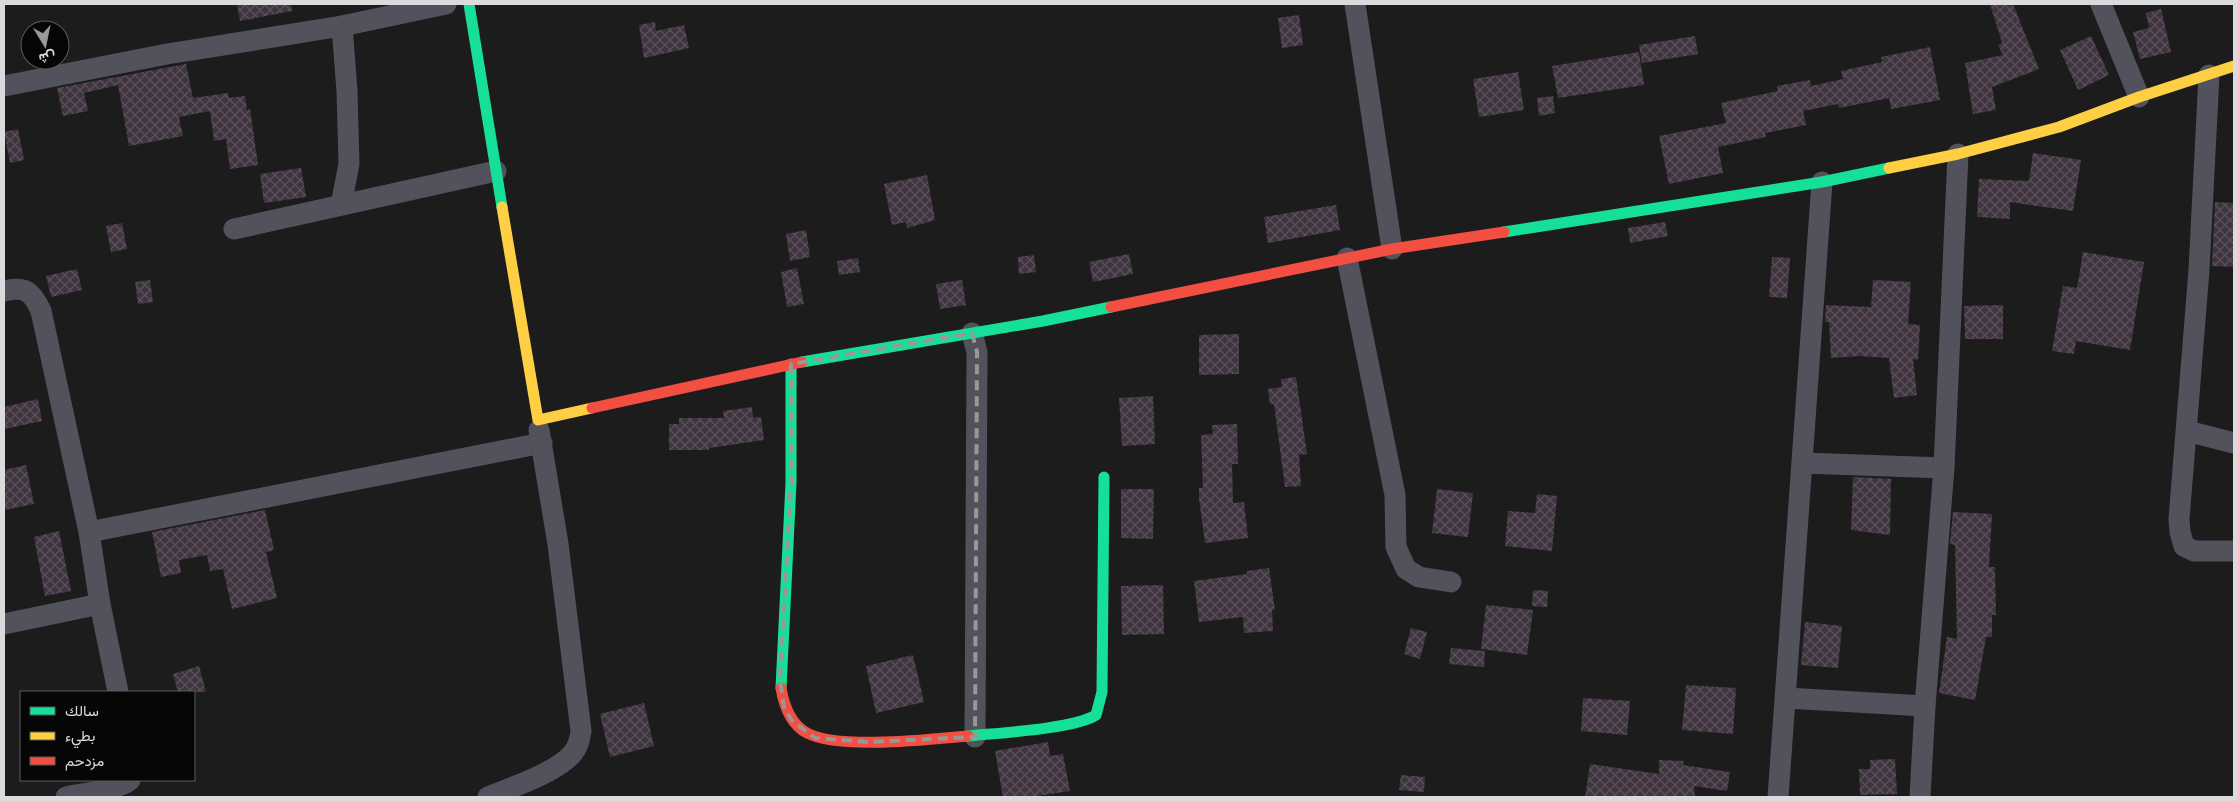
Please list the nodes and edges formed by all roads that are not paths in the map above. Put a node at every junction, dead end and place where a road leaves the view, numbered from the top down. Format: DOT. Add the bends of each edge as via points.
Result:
graph roads {
  1 [pos="446,4"];
  2 [pos="468,4"];
  3 [pos="1355,4"];
  4 [pos="2101,4"];
  5 [pos="342,26"];
  6 [pos="2234,66"];
  7 [pos="2209,75"];
  8 [pos="4,86"];
  9 [pos="2139,97"];
  10 [pos="1958,154"];
  11 [pos="496,171"];
  12 [pos="1822,182"];
  13 [pos="341,205"];
  14 [pos="234,229"];
  15 [pos="1392,249"];
  16 [pos="1347,258"];
  17 [pos="4,291"];
  18 [pos="972,333"];
  19 [pos="792,364"];
  20 [pos="538,420"];
  21 [pos="2187,431"];
  22 [pos="542,443"];
  23 [pos="2234,443"];
  24 [pos="1803,463"];
  25 [pos="1944,468"];
  26 [pos="1104,477"];
  27 [pos="89,532"];
  28 [pos="2234,551"];
  29 [pos="1451,582"];
  30 [pos="100,604"];
  31 [pos="4,624"];
  32 [pos="118,691"];
  33 [pos="1786,698"];
  34 [pos="1925,706"];
  35 [pos="975,737"];
  36 [pos="129,781"];
  37 [pos="66,797"];
  38 [pos="488,797"];
  39 [pos="1778,797"];
  40 [pos="1920,797"];
  1 -- 5 [label="street"];
  2 -- 11 [label="street"];
  3 -- 15 [label="street"];
  4 -- 9 [label="street"];
  5 -- 8 [label="street" via="167,54"];
  5 -- 13 [label="street" via="349,154"];
  6 -- 7 [label="street"];
  7 -- 9 [label="street"];
  7 -- 21 [label="street"];
  9 -- 10 [label="street" via="2059,127"];
  10 -- 12 [label="street"];
  10 -- 25 [label="street"];
  11 -- 13 [label="street"];
  11 -- 20 [label="street"];
  12 -- 15 [label="street"];
  12 -- 24 [label="street"];
  13 -- 14 [label="street"];
  15 -- 16 [label="street"];
  16 -- 18 [label="street"];
  16 -- 29 [label="street" via="1395,495 1396,547 1406,569 1419,577"];
  17 -- 27 [label="street" via="30,292 41,311"];
  18 -- 19 [label="street"];
  18 -- 35 [label="street" via="977,352"];
  19 -- 20 [label="street"];
  19 -- 35 [label="street" via="791,483 780,680 784,707 792,721 816,738 867,742"];
  20 -- 22 [label="street"];
  21 -- 23 [label="street"];
  21 -- 28 [label="street" via="2179,519 2182,541 2184,546 2194,551"];
  22 -- 27 [label="street"];
  22 -- 38 [label="street" via="581,731 577,746 568,759"];
  24 -- 25 [label="street"];
  24 -- 33 [label="street"];
  25 -- 34 [label="street"];
  26 -- 35 [label="street" via="1102,692 1096,715 1088,720"];
  27 -- 30 [label="street"];
  30 -- 31 [label="street"];
  30 -- 32 [label="street"];
  33 -- 34 [label="street"];
  33 -- 39 [label="street"];
  34 -- 40 [label="street"];
  36 -- 37 [label="street"];
}
